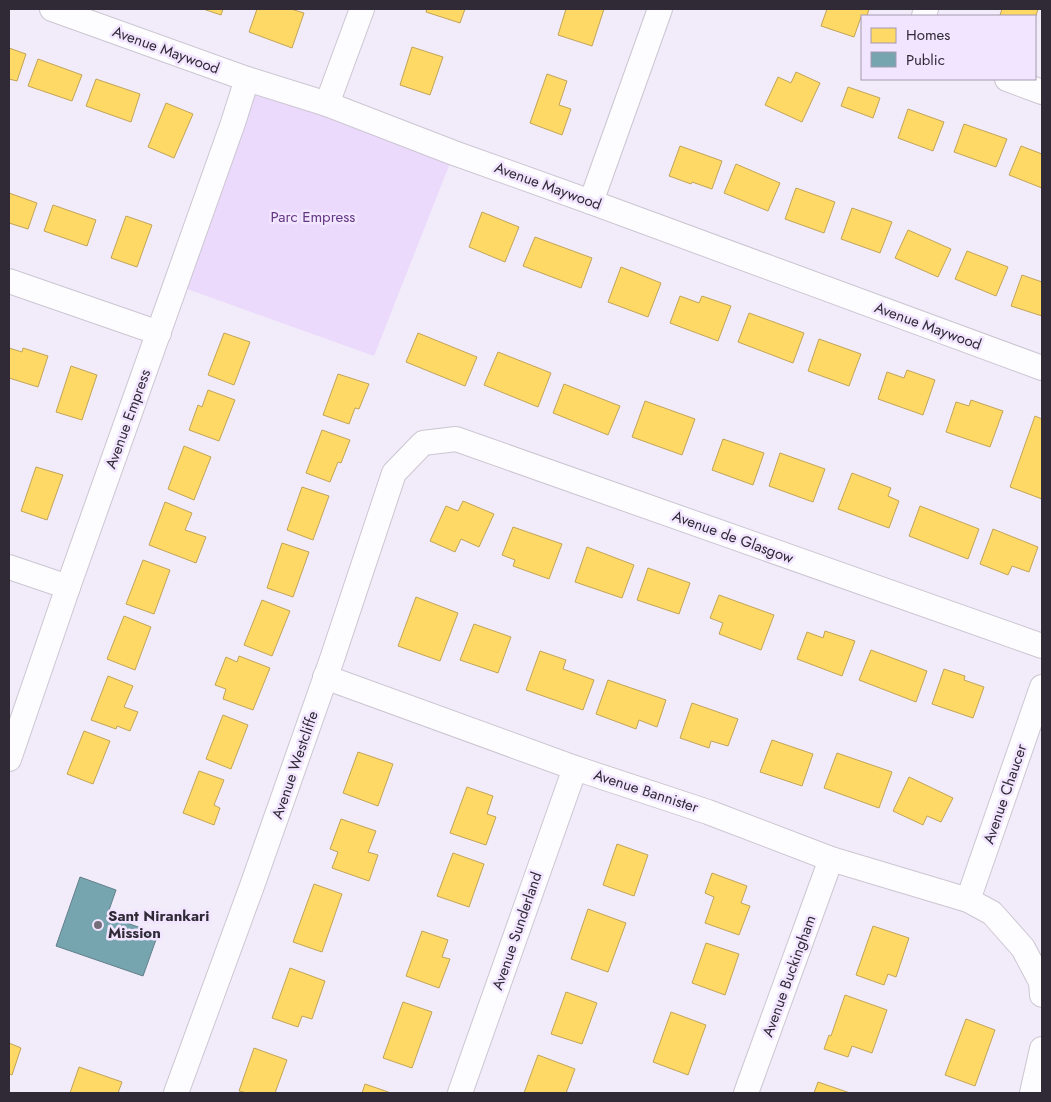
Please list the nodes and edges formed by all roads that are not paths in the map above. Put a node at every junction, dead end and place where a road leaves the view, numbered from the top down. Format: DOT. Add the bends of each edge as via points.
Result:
graph roads {
  1 [pos="52,9"];
  2 [pos="362,9"];
  3 [pos="660,9"];
  4 [pos="247,79"];
  5 [pos="1010,80"];
  6 [pos="1042,92"];
  7 [pos="327,104"];
  8 [pos="591,202"];
  9 [pos="9,281"];
  10 [pos="159,333"];
  11 [pos="1042,368"];
  12 [pos="423,443"];
  13 [pos="9,567"];
  14 [pos="68,587"];
  15 [pos="1042,646"];
  16 [pos="325,677"];
  17 [pos="1042,687"];
  18 [pos="9,759"];
  19 [pos="575,768"];
  20 [pos="831,858"];
  21 [pos="968,900"];
  22 [pos="1042,995"];
  23 [pos="1042,1049"];
  24 [pos="176,1093"];
  25 [pos="460,1093"];
  26 [pos="746,1093"];
  27 [pos="1032,1093"];
  1 -- 4 [label="street, Avenue Maywood"];
  2 -- 7 [label="street"];
  3 -- 8 [label="street"];
  4 -- 7 [label="street, Avenue Maywood"];
  4 -- 10 [label="street, Avenue Empress"];
  5 -- 6 [label="street"];
  7 -- 8 [label="street, Avenue Maywood"];
  8 -- 11 [label="street, Avenue Maywood"];
  9 -- 10 [label="street"];
  10 -- 14 [label="street, Avenue Empress"];
  12 -- 15 [label="street, Avenue de Glasgow" via="456,439"];
  12 -- 16 [label="street, Avenue Westcliffe" via="394,473"];
  13 -- 14 [label="street"];
  14 -- 18 [label="street, Avenue Empress"];
  16 -- 19 [label="street, Avenue Bannister"];
  16 -- 24 [label="street, Avenue Westcliffe"];
  17 -- 21 [label="street, Avenue Chaucer"];
  19 -- 20 [label="street, Avenue Bannister" via="708,812"];
  19 -- 25 [label="street, Avenue Sunderland"];
  20 -- 21 [label="street, Avenue Bannister"];
  20 -- 26 [label="street, Avenue Buckingham"];
  21 -- 22 [label="street, Avenue Bannister" via="992,913 1024,948 1041,982"];
  23 -- 27 [label="street"];
}
